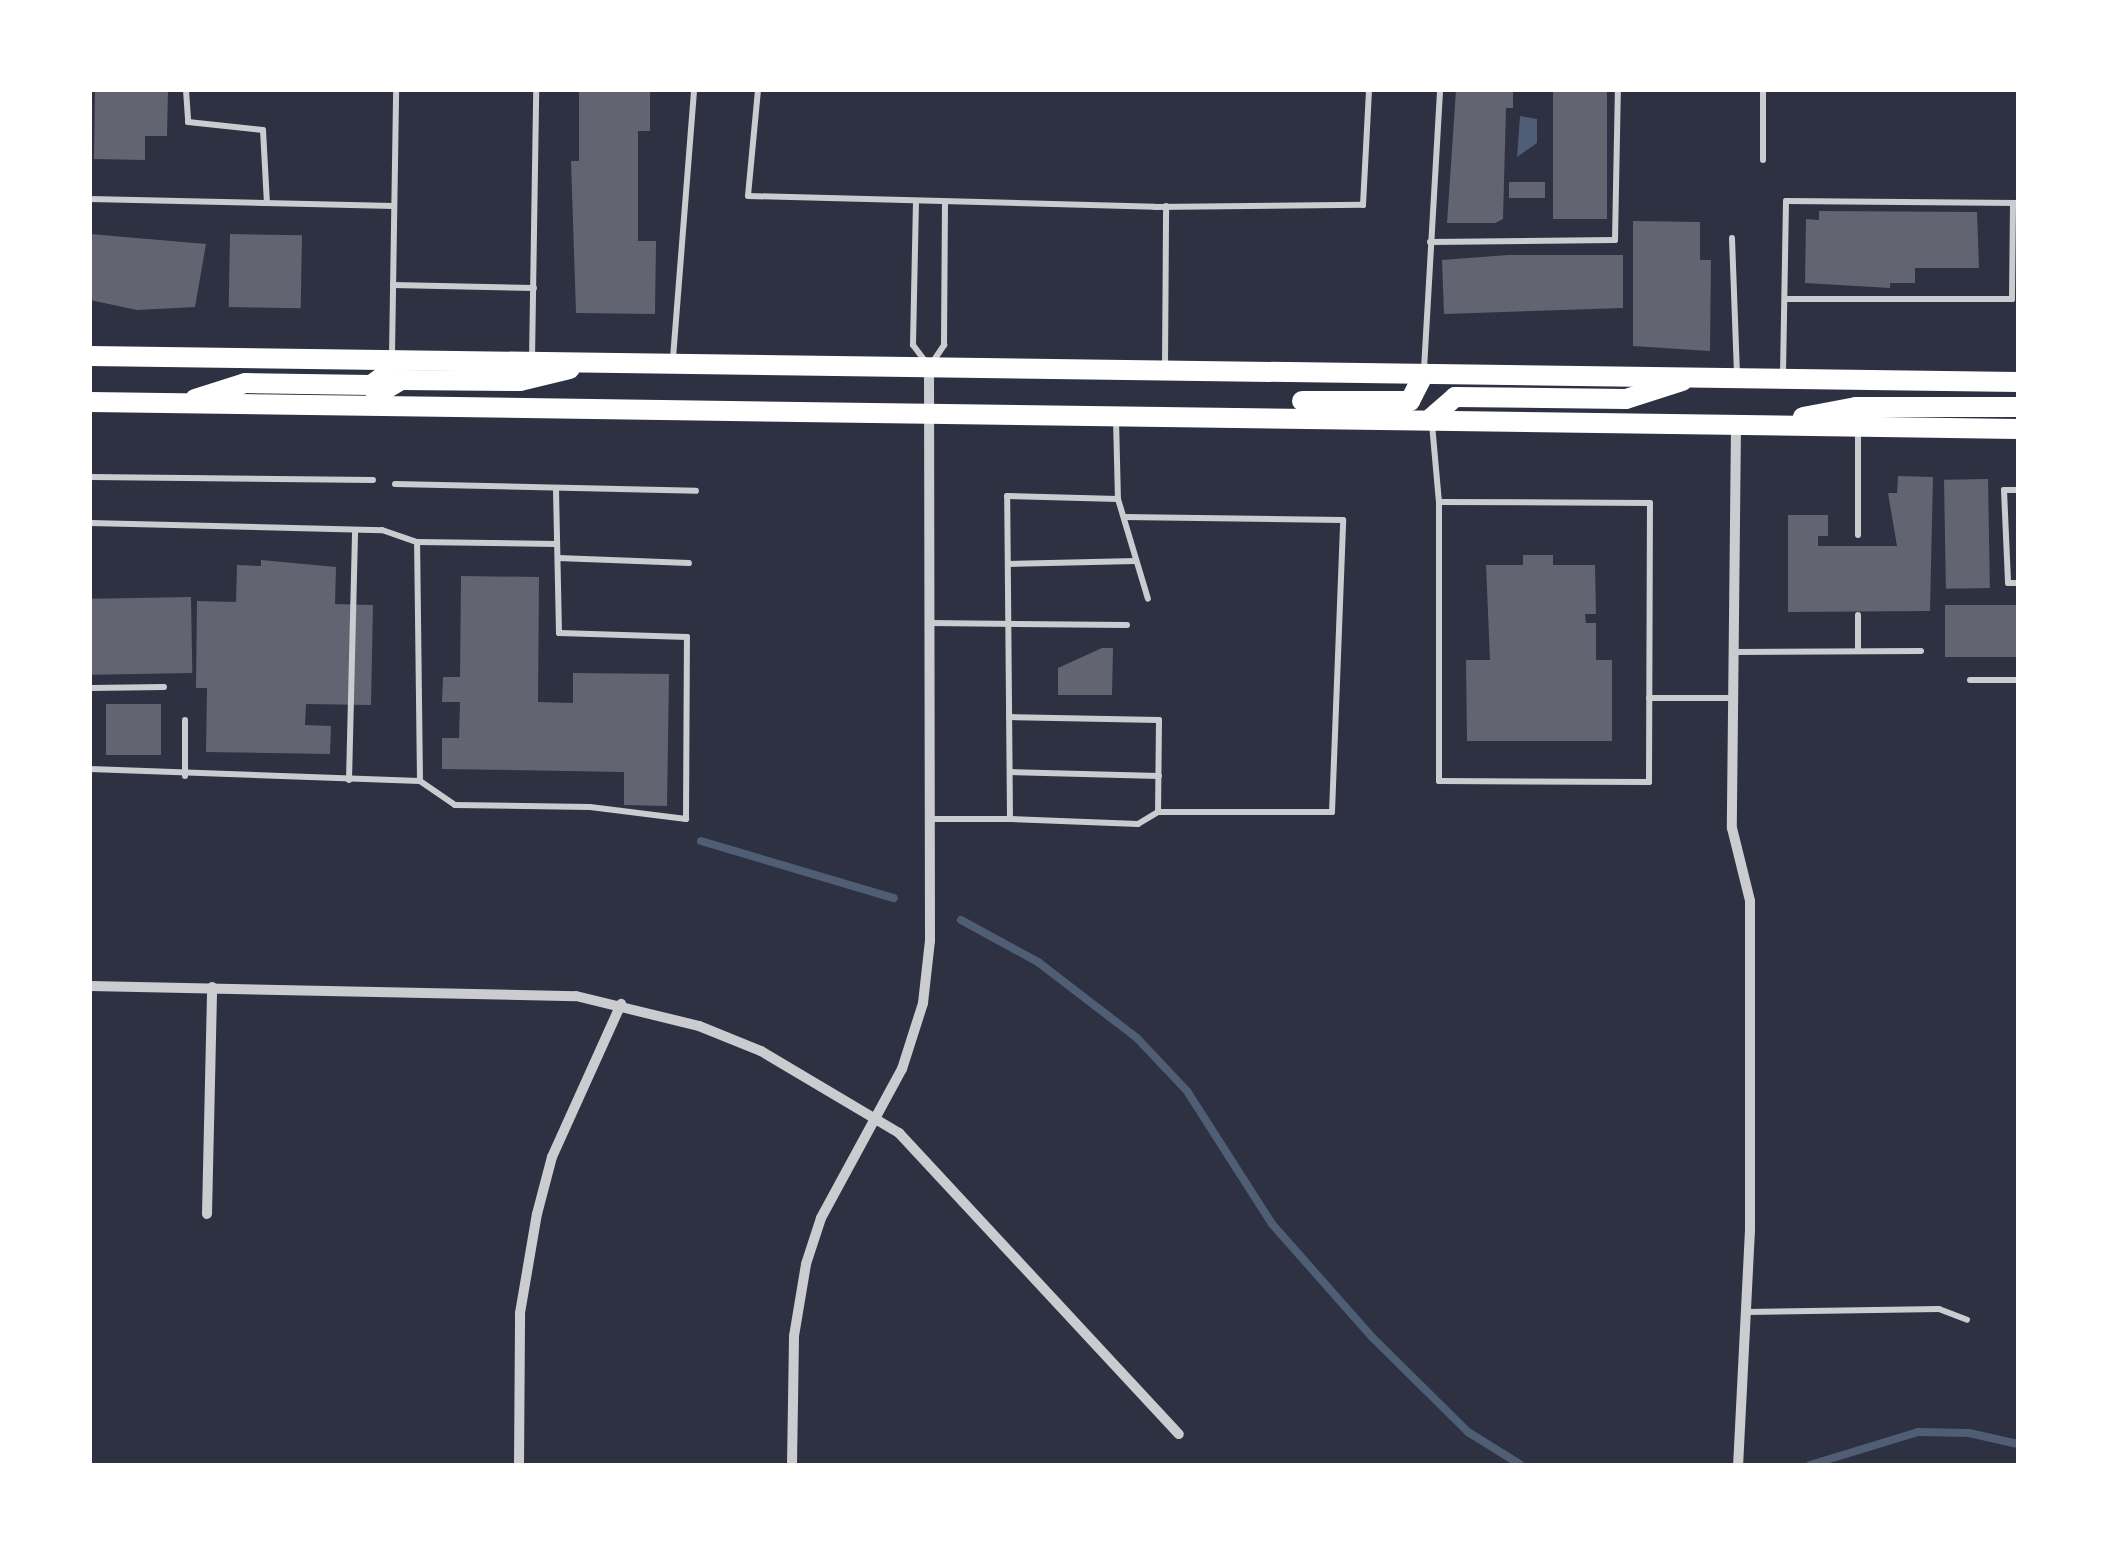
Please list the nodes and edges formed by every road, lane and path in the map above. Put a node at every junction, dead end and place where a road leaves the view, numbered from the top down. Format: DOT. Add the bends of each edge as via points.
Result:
graph roads {
  1 [pos="186,90"];
  2 [pos="396,90"];
  3 [pos="536,90"];
  4 [pos="694,90"];
  5 [pos="758,90"];
  6 [pos="1369,90"];
  7 [pos="1440,90"];
  8 [pos="1618,90"];
  9 [pos="1764,90"];
  10 [pos="1764,160"];
  11 [pos="90,198"];
  12 [pos="916,201"];
  13 [pos="267,203"];
  14 [pos="2015,203"];
  15 [pos="945,204"];
  16 [pos="394,206"];
  17 [pos="1166,206"];
  18 [pos="1732,238"];
  19 [pos="1430,242"];
  20 [pos="393,285"];
  21 [pos="534,288"];
  22 [pos="1784,299"];
  23 [pos="90,356"];
  24 [pos="392,360"];
  25 [pos="532,363"];
  26 [pos="586,363"];
  27 [pos="673,364"];
  28 [pos="929,368"];
  29 [pos="1164,371"];
  30 [pos="1423,375"];
  31 [pos="1688,378"];
  32 [pos="1737,378"];
  33 [pos="1783,379"];
  34 [pos="2018,382"];
  35 [pos="90,402"];
  36 [pos="184,403"];
  37 [pos="375,405"];
  38 [pos="2018,408"];
  39 [pos="929,410"];
  40 [pos="1116,412"];
  41 [pos="1252,414"];
  42 [pos="1431,418"];
  43 [pos="1736,425"];
  44 [pos="1858,426"];
  45 [pos="2018,429"];
  46 [pos="90,477"];
  47 [pos="373,480"];
  48 [pos="395,484"];
  49 [pos="556,488"];
  50 [pos="2018,490"];
  51 [pos="696,491"];
  52 [pos="1118,499"];
  53 [pos="1439,502"];
  54 [pos="1124,517"];
  55 [pos="90,523"];
  56 [pos="355,530"];
  57 [pos="1858,535"];
  58 [pos="417,542"];
  59 [pos="557,544"];
  60 [pos="558,558"];
  61 [pos="1137,561"];
  62 [pos="689,563"];
  63 [pos="1008,564"];
  64 [pos="2018,583"];
  65 [pos="1148,598"];
  66 [pos="1858,615"];
  67 [pos="1008,622"];
  68 [pos="929,623"];
  69 [pos="1127,625"];
  70 [pos="1734,652"];
  71 [pos="1858,652"];
  72 [pos="1920,652"];
  73 [pos="1970,680"];
  74 [pos="2018,680"];
  75 [pos="164,687"];
  76 [pos="90,688"];
  77 [pos="1649,698"];
  78 [pos="1734,698"];
  79 [pos="1009,716"];
  80 [pos="185,720"];
  81 [pos="90,769"];
  82 [pos="1009,772"];
  83 [pos="185,776"];
  84 [pos="1158,776"];
  85 [pos="349,780"];
  86 [pos="420,782"];
  87 [pos="1158,812"];
  88 [pos="930,819"];
  89 [pos="1010,819"];
  90 [pos="90,986"];
  91 [pos="212,988"];
  92 [pos="622,1004"];
  93 [pos="874,1113"];
  94 [pos="207,1214"];
  95 [pos="1744,1312"];
  96 [pos="1967,1320"];
  97 [pos="1180,1434"];
  98 [pos="1738,1462"];
  99 [pos="519,1465"];
  100 [pos="792,1465"];
  1 -- 13 [label="lane" via="188,122 264,130"];
  2 -- 16 [label="lane"];
  3 -- 21 [label="lane"];
  4 -- 27 [label="lane"];
  5 -- 12 [label="lane" via="748,196"];
  6 -- 17 [label="lane" via="1364,205"];
  7 -- 19 [label="lane"];
  8 -- 19 [label="lane" via="1616,240"];
  9 -- 10 [label="lane"];
  11 -- 13 [label="lane"];
  12 -- 15 [label="lane"];
  12 -- 28 [label="lane" via="913,345"];
  13 -- 16 [label="lane"];
  14 -- 22 [label="lane" via="2012,299"];
  14 -- 22 [label="lane" via="1786,201"];
  15 -- 17 [label="lane"];
  15 -- 28 [label="lane" via="944,345"];
  16 -- 20 [label="lane"];
  17 -- 29 [label="lane"];
  18 -- 32 [label="lane"];
  19 -- 30 [label="lane"];
  20 -- 21 [label="lane"];
  20 -- 24 [label="lane"];
  21 -- 25 [label="lane"];
  22 -- 33 [label="lane"];
  23 -- 24 [label="main road"];
  24 -- 25 [label="main road"];
  24 -- 36 [label="main road" via="390,372 371,384 245,383"];
  25 -- 26 [label="main road"];
  26 -- 27 [label="main road"];
  26 -- 37 [label="main road" via="520,381 400,380 376,394"];
  27 -- 28 [label="main road"];
  28 -- 29 [label="main road"];
  28 -- 39 [label="street"];
  29 -- 30 [label="main road"];
  30 -- 31 [label="main road"];
  30 -- 41 [label="main road" via="1410,402 1301,402"];
  31 -- 32 [label="main road"];
  31 -- 42 [label="main road" via="1626,399 1455,397"];
  32 -- 33 [label="main road"];
  33 -- 34 [label="main road"];
  35 -- 36 [label="main road"];
  36 -- 37 [label="main road"];
  37 -- 39 [label="main road"];
  38 -- 43 [label="main road" via="1856,406"];
  39 -- 40 [label="main road"];
  39 -- 68 [label="street"];
  40 -- 41 [label="main road"];
  40 -- 52 [label="lane"];
  41 -- 42 [label="main road"];
  42 -- 43 [label="main road"];
  42 -- 53 [label="lane"];
  43 -- 44 [label="main road"];
  43 -- 70 [label="street"];
  44 -- 45 [label="main road"];
  44 -- 57 [label="lane"];
  46 -- 47 [label="lane"];
  48 -- 49 [label="lane"];
  49 -- 51 [label="lane"];
  49 -- 59 [label="lane"];
  50 -- 64 [label="lane" via="2004,490 2008,583"];
  52 -- 54 [label="lane"];
  52 -- 63 [label="lane" via="1007,496"];
  53 -- 77 [label="lane" via="1650,503"];
  53 -- 77 [label="lane" via="1439,781 1649,782"];
  54 -- 61 [label="lane"];
  54 -- 87 [label="lane" via="1343,520 1332,812"];
  55 -- 56 [label="lane"];
  56 -- 58 [label="lane"];
  56 -- 85 [label="lane"];
  58 -- 59 [label="lane"];
  58 -- 86 [label="lane"];
  59 -- 60 [label="lane"];
  60 -- 62 [label="lane"];
  60 -- 86 [label="lane" via="559,633 687,637 686,819 590,807 454,805"];
  61 -- 63 [label="lane"];
  61 -- 65 [label="lane"];
  63 -- 67 [label="lane"];
  66 -- 71 [label="lane"];
  67 -- 68 [label="lane"];
  67 -- 69 [label="lane"];
  67 -- 79 [label="lane"];
  68 -- 88 [label="street"];
  70 -- 71 [label="lane"];
  70 -- 78 [label="street"];
  71 -- 72 [label="lane"];
  73 -- 74 [label="lane"];
  75 -- 76 [label="lane"];
  77 -- 78 [label="lane"];
  78 -- 95 [label="street" via="1732,828 1750,900"];
  79 -- 82 [label="lane"];
  79 -- 84 [label="lane" via="1158,720"];
  80 -- 83 [label="lane"];
  81 -- 83 [label="lane"];
  82 -- 84 [label="lane"];
  82 -- 89 [label="lane"];
  83 -- 85 [label="lane"];
  84 -- 87 [label="lane"];
  85 -- 86 [label="lane"];
  87 -- 89 [label="lane" via="1138,824"];
  88 -- 89 [label="lane"];
  88 -- 93 [label="street" via="923,1003 902,1069"];
  90 -- 91 [label="street"];
  91 -- 92 [label="street" via="530,994"];
  91 -- 94 [label="street"];
  92 -- 93 [label="street" via="761,1051"];
  92 -- 99 [label="street" via="552,1158 536,1214 520,1313"];
  93 -- 97 [label="street" via="952,1186"];
  93 -- 100 [label="street" via="821,1218 806,1264 794,1336"];
  95 -- 96 [label="lane" via="1939,1310"];
  95 -- 98 [label="street"];
}
